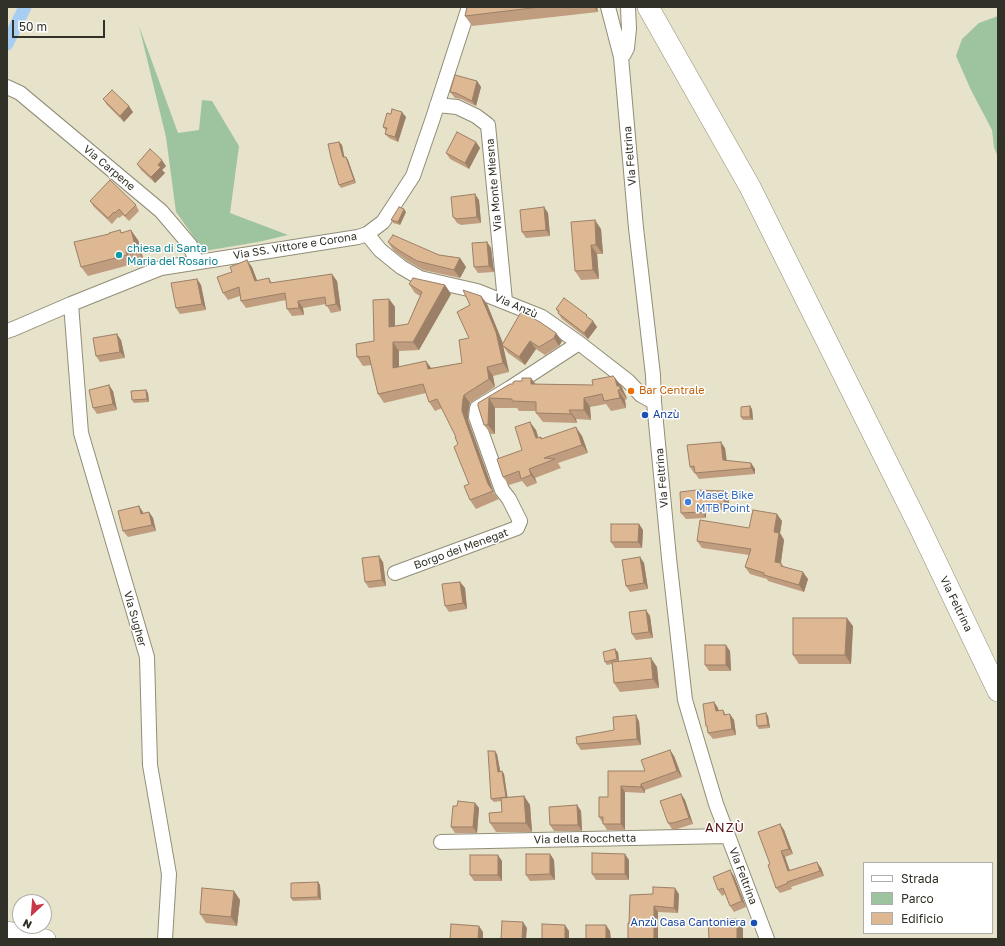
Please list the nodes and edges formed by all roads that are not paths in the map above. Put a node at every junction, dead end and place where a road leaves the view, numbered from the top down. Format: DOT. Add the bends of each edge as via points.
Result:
graph roads {
  1 [pos="469,7"];
  2 [pos="608,7"];
  3 [pos="628,7"];
  4 [pos="648,7"];
  5 [pos="621,57"];
  6 [pos="13,90"];
  7 [pos="437,105"];
  8 [pos="367,234"];
  9 [pos="196,262"];
  10 [pos="505,301"];
  11 [pos="71,304"];
  12 [pos="7,331"];
  13 [pos="579,343"];
  14 [pos="654,402"];
  15 [pos="395,573"];
  16 [pos="998,691"];
  17 [pos="728,836"];
  18 [pos="441,842"];
  19 [pos="7,931"];
  20 [pos="46,939"];
  21 [pos="165,939"];
  22 [pos="767,939"];
  1 -- 7 [label="street, Via SS. Vittore e Corona"];
  2 -- 5 [label="street"];
  3 -- 5 [label="street, Via Feltrina" via="627,48"];
  4 -- 16 [label="main road, Via Feltrina" via="750,187"];
  5 -- 14 [label="street, Via Feltrina"];
  6 -- 9 [label="street, Via Carpene" via="161,211 190,245"];
  7 -- 8 [label="street, Via SS. Vittore e Corona" via="413,176 383,222"];
  7 -- 10 [label="street, Via Monte Miesna" via="456,107 488,125"];
  8 -- 9 [label="street, Via SS. Vittore e Corona"];
  8 -- 10 [label="street, Via Anzù" via="380,250 420,278 477,290"];
  9 -- 11 [label="street, Via SS. Vittore e Corona" via="161,268"];
  10 -- 13 [label="street, Via Anzù" via="542,317"];
  11 -- 12 [label="street, Via SS. Vittore e Corona"];
  11 -- 21 [label="street, Via Sugher" via="81,433 147,658 150,765 169,874"];
  13 -- 14 [label="street, Via Anzù" via="628,381 641,395"];
  13 -- 15 [label="street, Borgo dei Menegat" via="476,408 476,416 502,490 520,521 517,528"];
  14 -- 17 [label="street, Via Feltrina" via="685,700"];
  17 -- 18 [label="street, Via della Rocchetta"];
  17 -- 22 [label="street, Via Feltrina"];
  19 -- 20 [label="street"];
}
